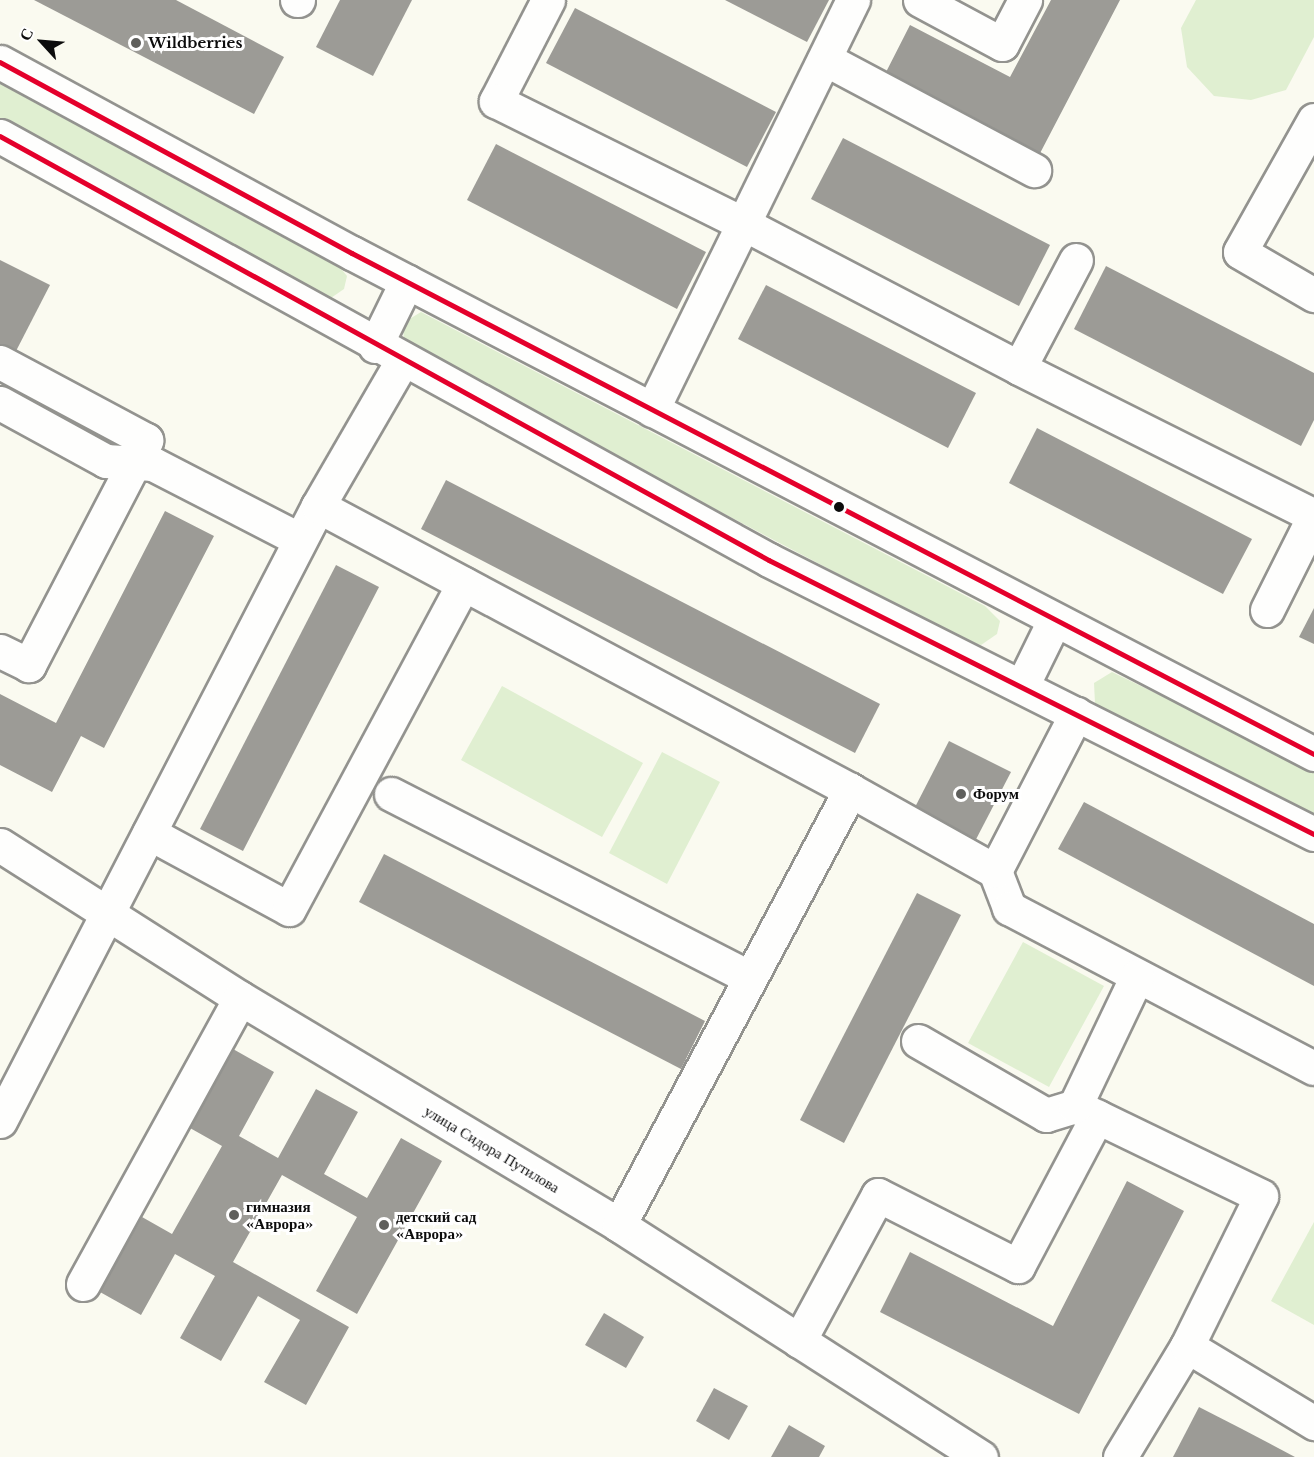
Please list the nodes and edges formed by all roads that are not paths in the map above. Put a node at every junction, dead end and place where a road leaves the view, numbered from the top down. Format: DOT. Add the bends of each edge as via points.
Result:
graph roads {
  1 [pos="548,0"];
  2 [pos="854,0"];
  3 [pos="920,0"];
  4 [pos="1025,0"];
  5 [pos="825,59"];
  6 [pos="0,62"];
  7 [pos="1314,120"];
  8 [pos="0,136"];
  9 [pos="1034,170"];
  10 [pos="744,224"];
  11 [pos="1076,260"];
  12 [pos="407,281"];
  13 [pos="1314,295"];
  14 [pos="388,353"];
  15 [pos="0,362"];
  16 [pos="1019,368"];
  17 [pos="0,403"];
  18 [pos="652,410"];
  19 [pos="133,463"];
  20 [pos="318,506"];
  21 [pos="1313,517"];
  22 [pos="300,540"];
  23 [pos="463,584"];
  24 [pos="1267,610"];
  25 [pos="1054,621"];
  26 [pos="0,651"];
  27 [pos="1023,686"];
  28 [pos="1076,714"];
  29 [pos="1314,754"];
  30 [pos="850,790"];
  31 [pos="391,794"];
  32 [pos="149,833"];
  33 [pos="1314,834"];
  34 [pos="0,845"];
  35 [pos="995,872"];
  36 [pos="107,915"];
  37 [pos="1137,976"];
  38 [pos="750,978"];
  39 [pos="240,998"];
  40 [pos="918,1041"];
  41 [pos="1314,1068"];
  42 [pos="1086,1112"];
  43 [pos="0,1122"];
  44 [pos="619,1225"];
  45 [pos="83,1284"];
  46 [pos="800,1341"];
  47 [pos="1187,1346"];
  48 [pos="1314,1423"];
  49 [pos="981,1457"];
  50 [pos="1120,1457"];
  1 -- 10 [label="street" via="496,101"];
  2 -- 5 [label="street"];
  3 -- 4 [label="street" via="1002,44"];
  5 -- 9 [label="street"];
  5 -- 10 [label="street"];
  6 -- 12 [label="street"];
  7 -- 13 [label="street" via="1240,252"];
  8 -- 14 [label="street"];
  10 -- 16 [label="street"];
  10 -- 18 [label="street"];
  11 -- 16 [label="street"];
  12 -- 14 [label="street"];
  12 -- 18 [label="street"];
  14 -- 20 [label="street"];
  14 -- 27 [label="street" via="769,560"];
  15 -- 19 [label="street" via="146,440"];
  16 -- 21 [label="street"];
  17 -- 19 [label="street" via="106,461"];
  18 -- 25 [label="street"];
  19 -- 22 [label="street" via="153,464"];
  19 -- 26 [label="street" via="29,665"];
  20 -- 22 [label="street"];
  20 -- 23 [label="street"];
  21 -- 24 [label="street"];
  22 -- 32 [label="street"];
  23 -- 30 [label="street"];
  23 -- 32 [label="street" via="289,909"];
  25 -- 27 [label="street"];
  25 -- 29 [label="street"];
  27 -- 28 [label="street"];
  28 -- 33 [label="street"];
  28 -- 35 [label="street"];
  30 -- 35 [label="street"];
  30 -- 38 [label="street"];
  31 -- 38 [label="street"];
  32 -- 36 [label="street"];
  34 -- 36 [label="street, улица Сидора Путилова"];
  35 -- 37 [label="street" via="1009,908"];
  36 -- 39 [label="street, улица Сидора Путилова"];
  36 -- 43 [label="street"];
  37 -- 41 [label="street"];
  37 -- 42 [label="street"];
  38 -- 44 [label="street"];
  39 -- 44 [label="street, улица Сидора Путилова"];
  39 -- 45 [label="street"];
  40 -- 42 [label="street" via="1046,1115"];
  42 -- 46 [label="street" via="1018,1266 878,1195"];
  42 -- 47 [label="street" via="1261,1196"];
  44 -- 46 [label="street, улица Сидора Путилова"];
  46 -- 49 [label="street, улица Сидора Путилова"];
  47 -- 48 [label="street"];
  47 -- 50 [label="street"];
}
